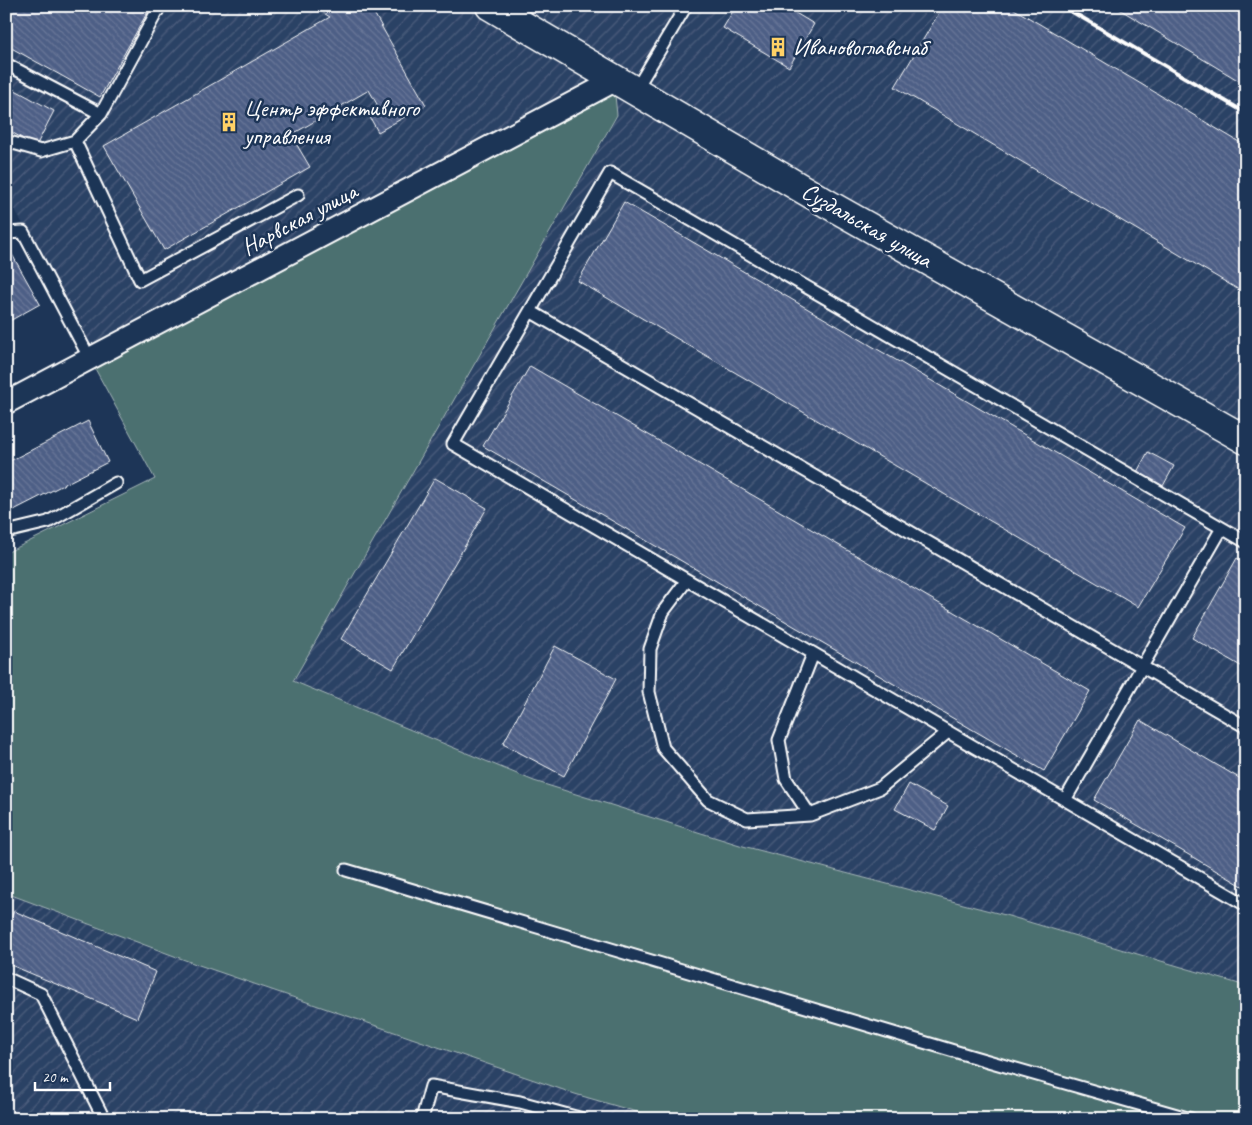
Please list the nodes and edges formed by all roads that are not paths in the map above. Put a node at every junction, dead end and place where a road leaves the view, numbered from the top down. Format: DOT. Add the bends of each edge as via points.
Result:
graph roads {
  1 [pos="160,6"];
  2 [pos="490,6"];
  3 [pos="686,6"];
  4 [pos="6,64"];
  5 [pos="625,86"];
  6 [pos="101,114"];
  7 [pos="75,141"];
  8 [pos="6,142"];
  9 [pos="298,195"];
  10 [pos="6,233"];
  11 [pos="530,311"];
  12 [pos="90,359"];
  13 [pos="6,403"];
  14 [pos="1246,440"];
  15 [pos="116,483"];
  16 [pos="1222,528"];
  17 [pos="6,532"];
  18 [pos="1246,542"];
  19 [pos="686,580"];
  20 [pos="813,654"];
  21 [pos="1142,667"];
  22 [pos="1246,727"];
  23 [pos="948,732"];
  24 [pos="1065,800"];
  25 [pos="810,815"];
  26 [pos="346,870"];
  27 [pos="1246,905"];
  28 [pos="6,978"];
  29 [pos="104,1119"];
  30 [pos="422,1119"];
  31 [pos="583,1119"];
  32 [pos="1191,1119"];
  1 -- 6 [label="lane"];
  2 -- 5 [label="main road, Суздальская улица"];
  3 -- 5 [label="lane"];
  4 -- 6 [label="lane"];
  5 -- 12 [label="street, Нарвская улица"];
  5 -- 14 [label="main road, Суздальская улица"];
  6 -- 7 [label="lane"];
  7 -- 8 [label="lane" via="41,151"];
  7 -- 9 [label="lane" via="140,280"];
  10 -- 12 [label="lane" via="22,232"];
  11 -- 16 [label="lane" via="610,173"];
  11 -- 19 [label="lane" via="453,444"];
  11 -- 21 [label="lane"];
  12 -- 13 [label="street, Нарвская улица"];
  15 -- 17 [label="lane" via="48,522"];
  16 -- 18 [label="lane"];
  16 -- 21 [label="lane"];
  19 -- 20 [label="lane"];
  19 -- 25 [label="lane" via="663,612 650,649 649,692 663,748 708,800 747,819"];
  20 -- 23 [label="lane"];
  20 -- 25 [label="lane" via="779,740 786,778"];
  21 -- 22 [label="lane"];
  21 -- 24 [label="lane"];
  23 -- 24 [label="lane"];
  23 -- 25 [label="lane" via="880,788"];
  24 -- 27 [label="lane"];
  26 -- 32 [label="lane"];
  28 -- 29 [label="lane" via="41,994"];
  30 -- 31 [label="lane" via="431,1086 520,1102"];
}
